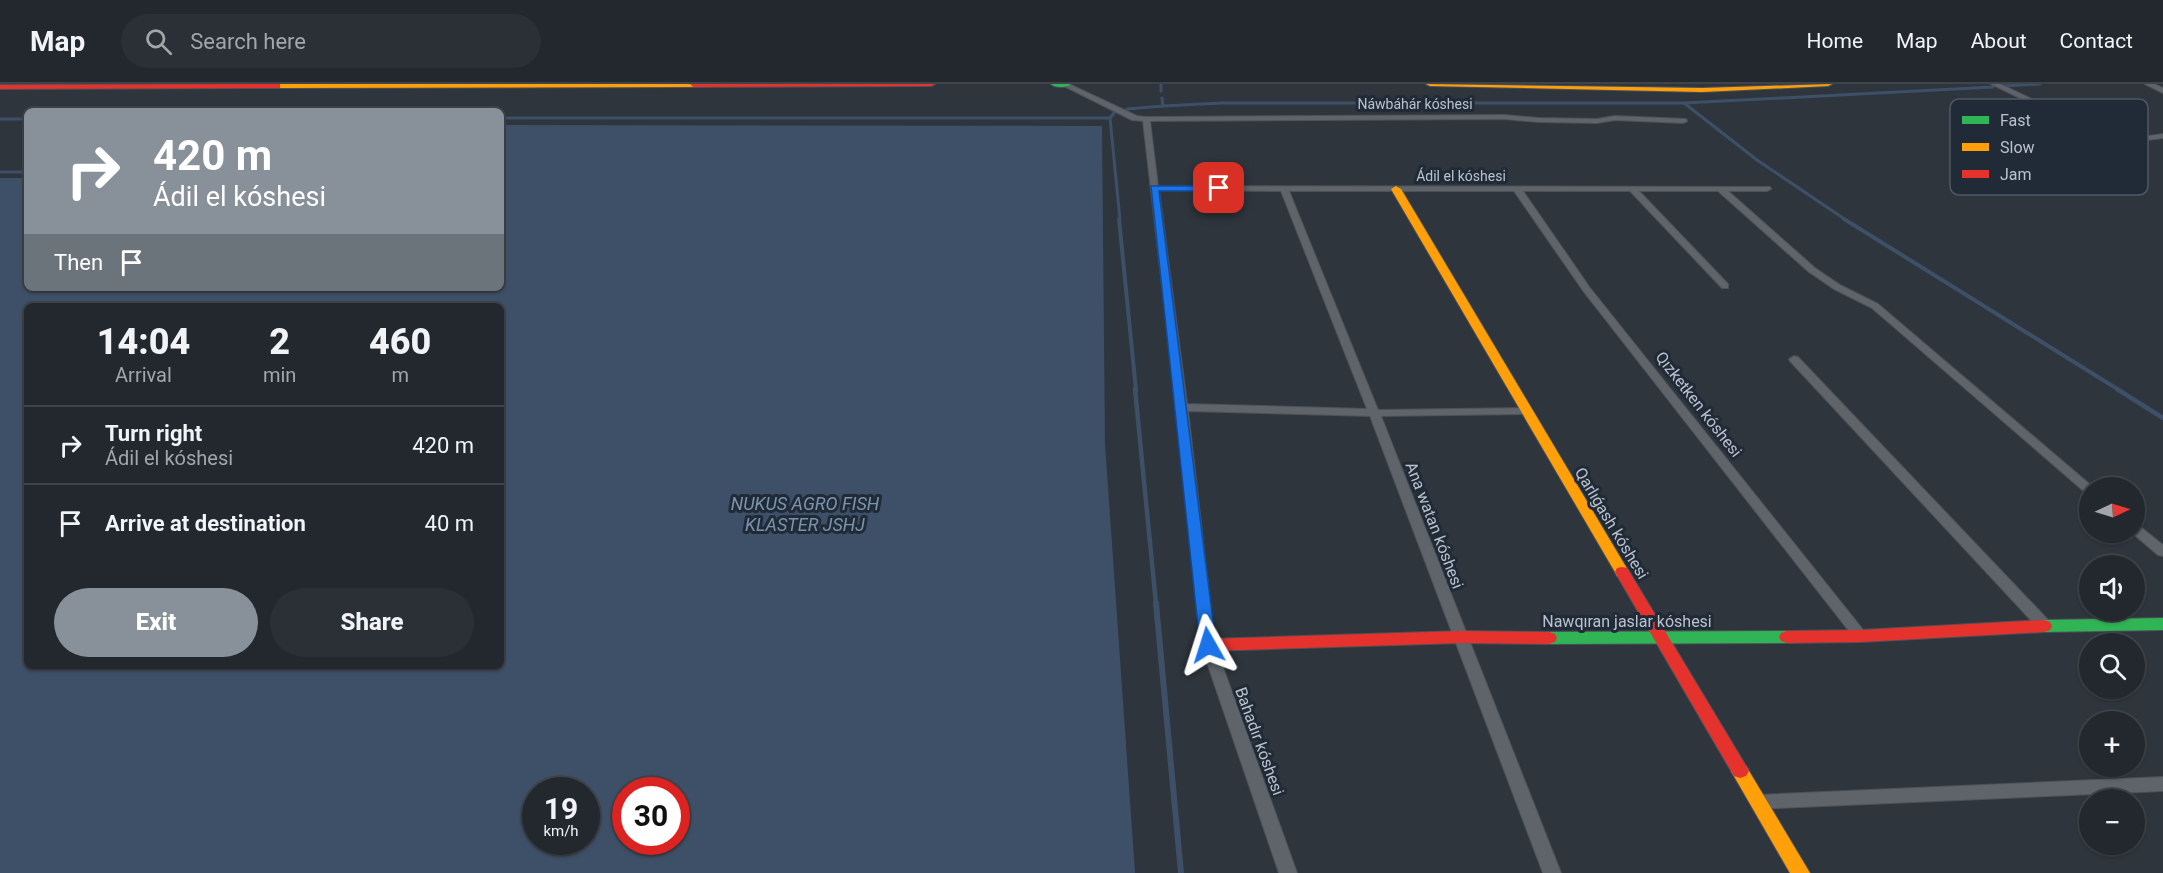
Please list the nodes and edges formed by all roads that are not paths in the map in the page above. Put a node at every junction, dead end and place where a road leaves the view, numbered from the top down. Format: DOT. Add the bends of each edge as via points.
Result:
graph roads {
  1 [pos="846,84"];
  2 [pos="931,84"];
  3 [pos="1055,84"];
  4 [pos="1065,84"];
  5 [pos="1430,84"];
  6 [pos="1828,84"];
  7 [pos="1994,84"];
  8 [pos="2148,84"];
  9 [pos="0,87"];
  10 [pos="2163,91"];
  11 [pos="2026,99"];
  12 [pos="1146,119"];
  13 [pos="1683,121"];
  14 [pos="2163,136"];
  15 [pos="2148,138"];
  16 [pos="1154,188"];
  17 [pos="1284,189"];
  18 [pos="1396,189"];
  19 [pos="1517,189"];
  20 [pos="1720,189"];
  21 [pos="1767,189"];
  22 [pos="1633,190"];
  23 [pos="1725,286"];
  24 [pos="1794,359"];
  25 [pos="1182,407"];
  26 [pos="1527,411"];
  27 [pos="1374,413"];
  28 [pos="2079,481"];
  29 [pos="2145,537"];
  30 [pos="2163,552"];
  31 [pos="2163,624"];
  32 [pos="2045,626"];
  33 [pos="1861,636"];
  34 [pos="1461,637"];
  35 [pos="1661,639"];
  36 [pos="1208,645"];
  37 [pos="2163,784"];
  38 [pos="1758,802"];
  39 [pos="1288,873"];
  40 [pos="1552,873"];
  41 [pos="1800,873"];
  1 -- 2 [label="main road"];
  1 -- 9 [label="main road"];
  3 -- 4 [label="main road"];
  4 -- 12 [label="street, Náwbáhár kóshesi" via="1135,118"];
  5 -- 6 [label="main road" via="1702,90"];
  7 -- 11 [label="street"];
  8 -- 10 [label="street"];
  12 -- 13 [label="street, Náwbáhár kóshesi" via="1504,117"];
  12 -- 16 [label="street, Bahadır kóshesi"];
  14 -- 15 [label="street"];
  16 -- 17 [label="street, Ádil el kóshesi"];
  16 -- 25 [label="street, Bahadır kóshesi"];
  17 -- 18 [label="street, Ádil el kóshesi"];
  17 -- 27 [label="street, Ana watan kóshesi"];
  18 -- 19 [label="street, Ádil el kóshesi"];
  18 -- 26 [label="main road, Qarlıǵash kóshesi"];
  19 -- 22 [label="street, Ádil el kóshesi"];
  19 -- 33 [label="street, Qızketken kóshesi" via="1587,290"];
  20 -- 21 [label="street, Ádil el kóshesi"];
  20 -- 22 [label="street, Ádil el kóshesi"];
  20 -- 28 [label="street" via="1812,270 1875,306"];
  22 -- 23 [label="street"];
  24 -- 32 [label="street"];
  25 -- 27 [label="street"];
  25 -- 36 [label="street, Bahadır kóshesi"];
  26 -- 27 [label="street"];
  26 -- 35 [label="main road, Qarlıǵash kóshesi"];
  27 -- 34 [label="street, Ana watan kóshesi"];
  29 -- 30 [label="street"];
  31 -- 32 [label="main road, Nawqıran jaslar kóshesi"];
  32 -- 33 [label="main road, Nawqıran jaslar kóshesi"];
  33 -- 35 [label="main road, Nawqıran jaslar kóshesi"];
  34 -- 35 [label="main road, Nawqıran jaslar kóshesi"];
  34 -- 36 [label="main road, Nawqıran jaslar kóshesi"];
  34 -- 40 [label="street, Ana watan kóshesi"];
  35 -- 38 [label="main road, Qarlıǵash kóshesi"];
  36 -- 39 [label="street, Bahadır kóshesi"];
  37 -- 38 [label="street"];
  38 -- 41 [label="main road, Qarlıǵash kóshesi"];
}
